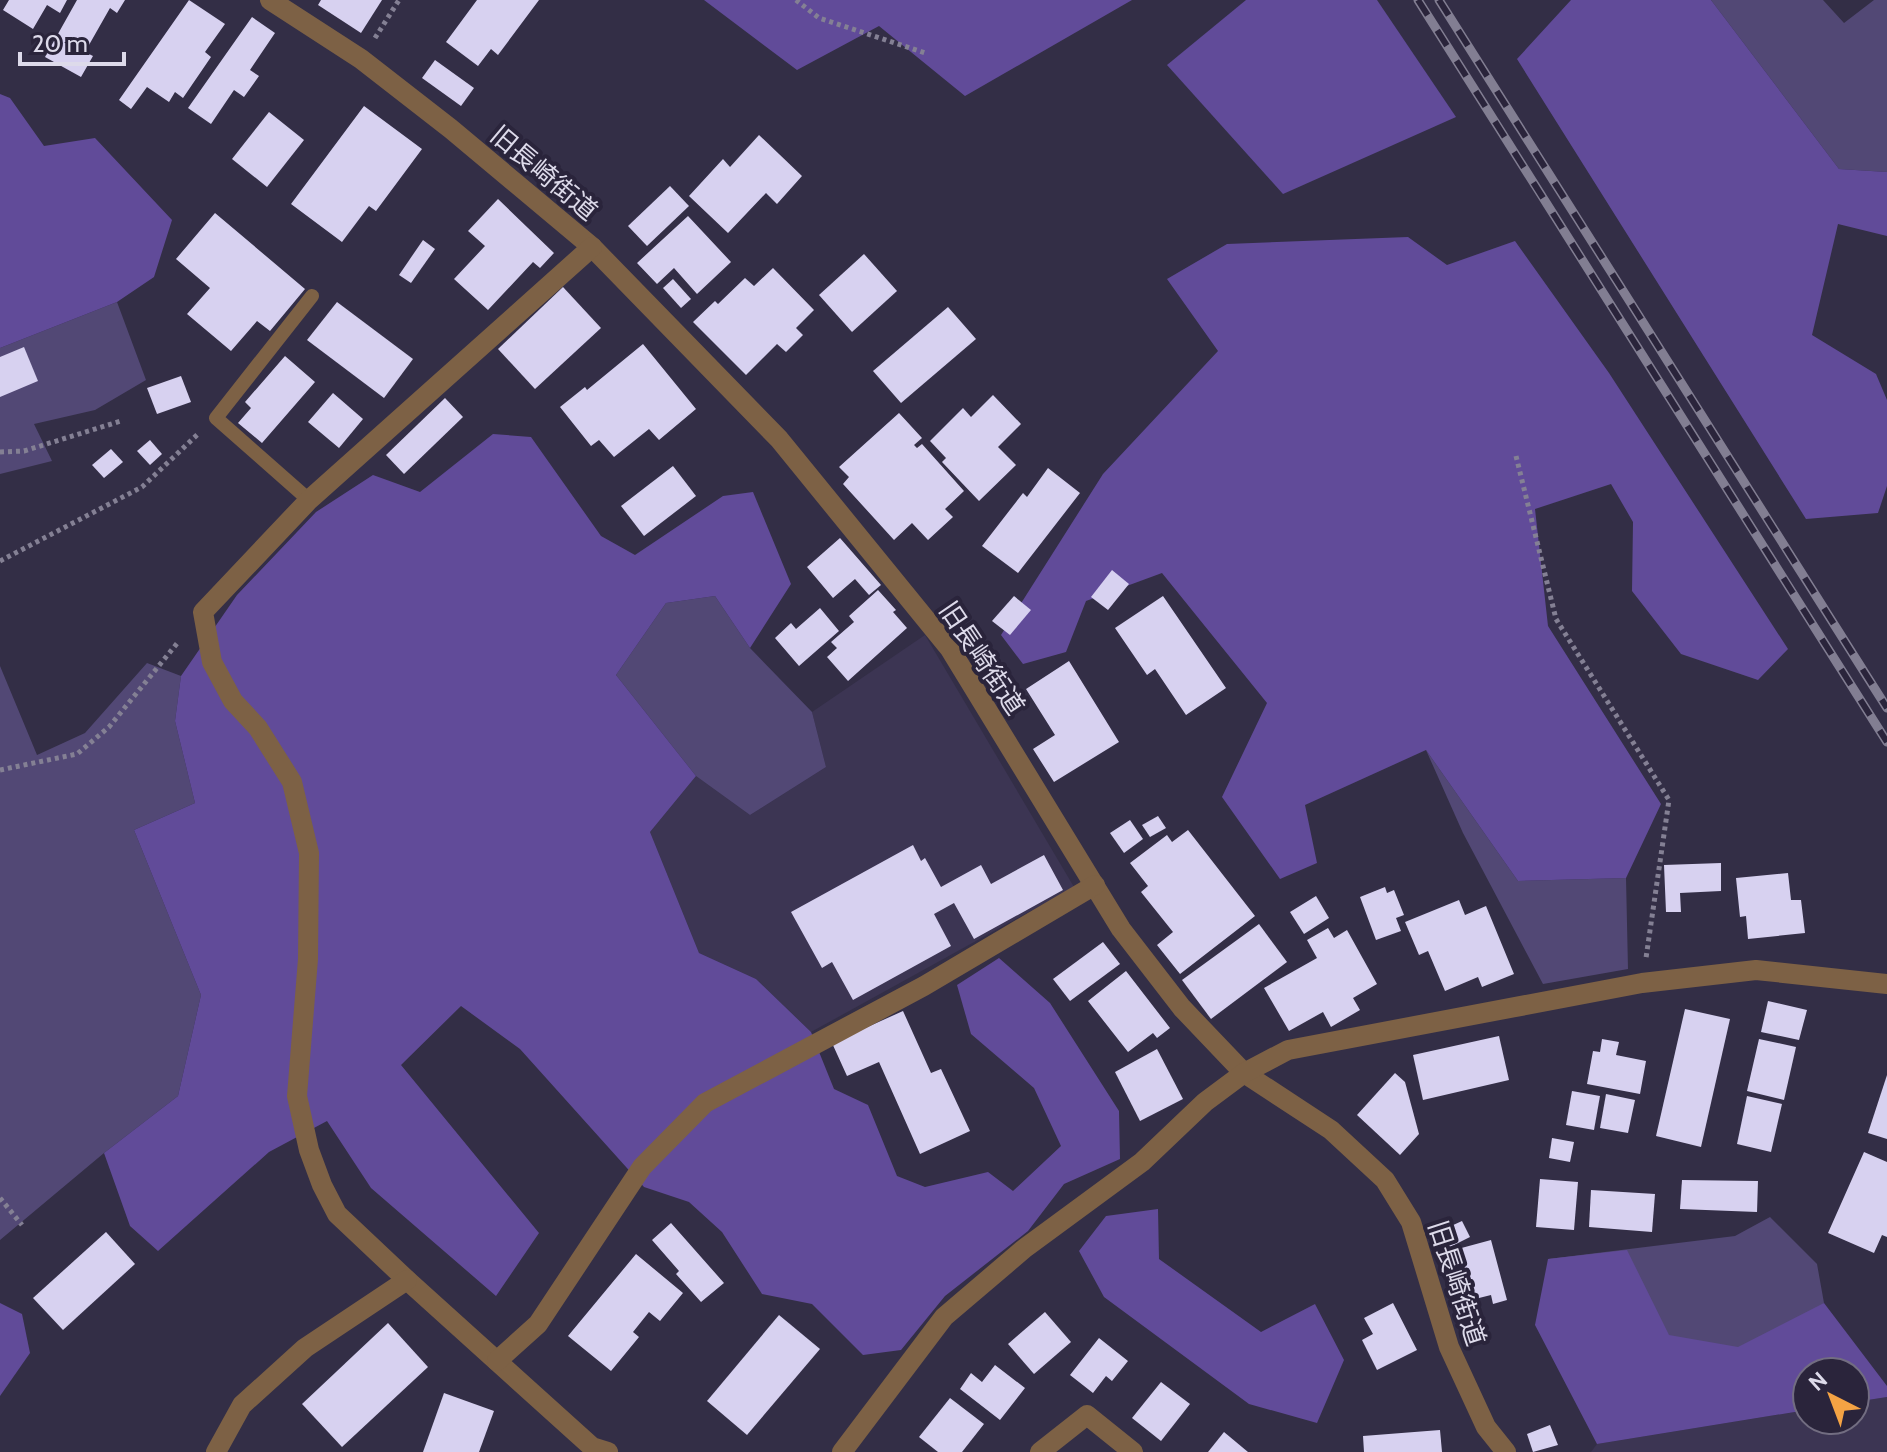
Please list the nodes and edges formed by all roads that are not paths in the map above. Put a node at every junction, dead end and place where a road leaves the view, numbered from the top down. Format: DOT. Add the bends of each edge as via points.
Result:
graph roads {
  1 [pos="270,0"];
  2 [pos="592,247"];
  3 [pos="312,296"];
  4 [pos="309,500"];
  5 [pos="1095,885"];
  6 [pos="1887,984"];
  7 [pos="1244,1073"];
  8 [pos="407,1280"];
  9 [pos="497,1361"];
  10 [pos="216,1452"];
  11 [pos="608,1452"];
  12 [pos="842,1452"];
  13 [pos="1040,1452"];
  14 [pos="1133,1452"];
  15 [pos="1506,1452"];
  1 -- 2 [label="street, 旧長崎街道" via="361,59"];
  2 -- 4 [label="street"];
  2 -- 5 [label="street, 旧長崎街道" via="779,439 950,649"];
  3 -- 4 [label="lane" via="216,418"];
  4 -- 8 [label="street" via="203,612 212,662 233,701 258,728 292,782 309,853 308,959 297,1096 309,1150 337,1214"];
  5 -- 7 [label="street, 旧長崎街道" via="1121,929 1182,1008"];
  5 -- 9 [label="street" via="924,986 705,1103 642,1167 538,1324"];
  6 -- 7 [label="street" via="1756,970 1642,983 1288,1050"];
  7 -- 12 [label="street" via="1142,1162 1025,1248 944,1317"];
  7 -- 15 [label="street, 旧長崎街道" via="1331,1130 1385,1180 1411,1222 1449,1347 1486,1427"];
  8 -- 9 [label="street"];
  8 -- 10 [label="street" via="305,1348 242,1405"];
  9 -- 11 [label="street" via="592,1447"];
  13 -- 14 [label="street" via="1087,1415"];
}
